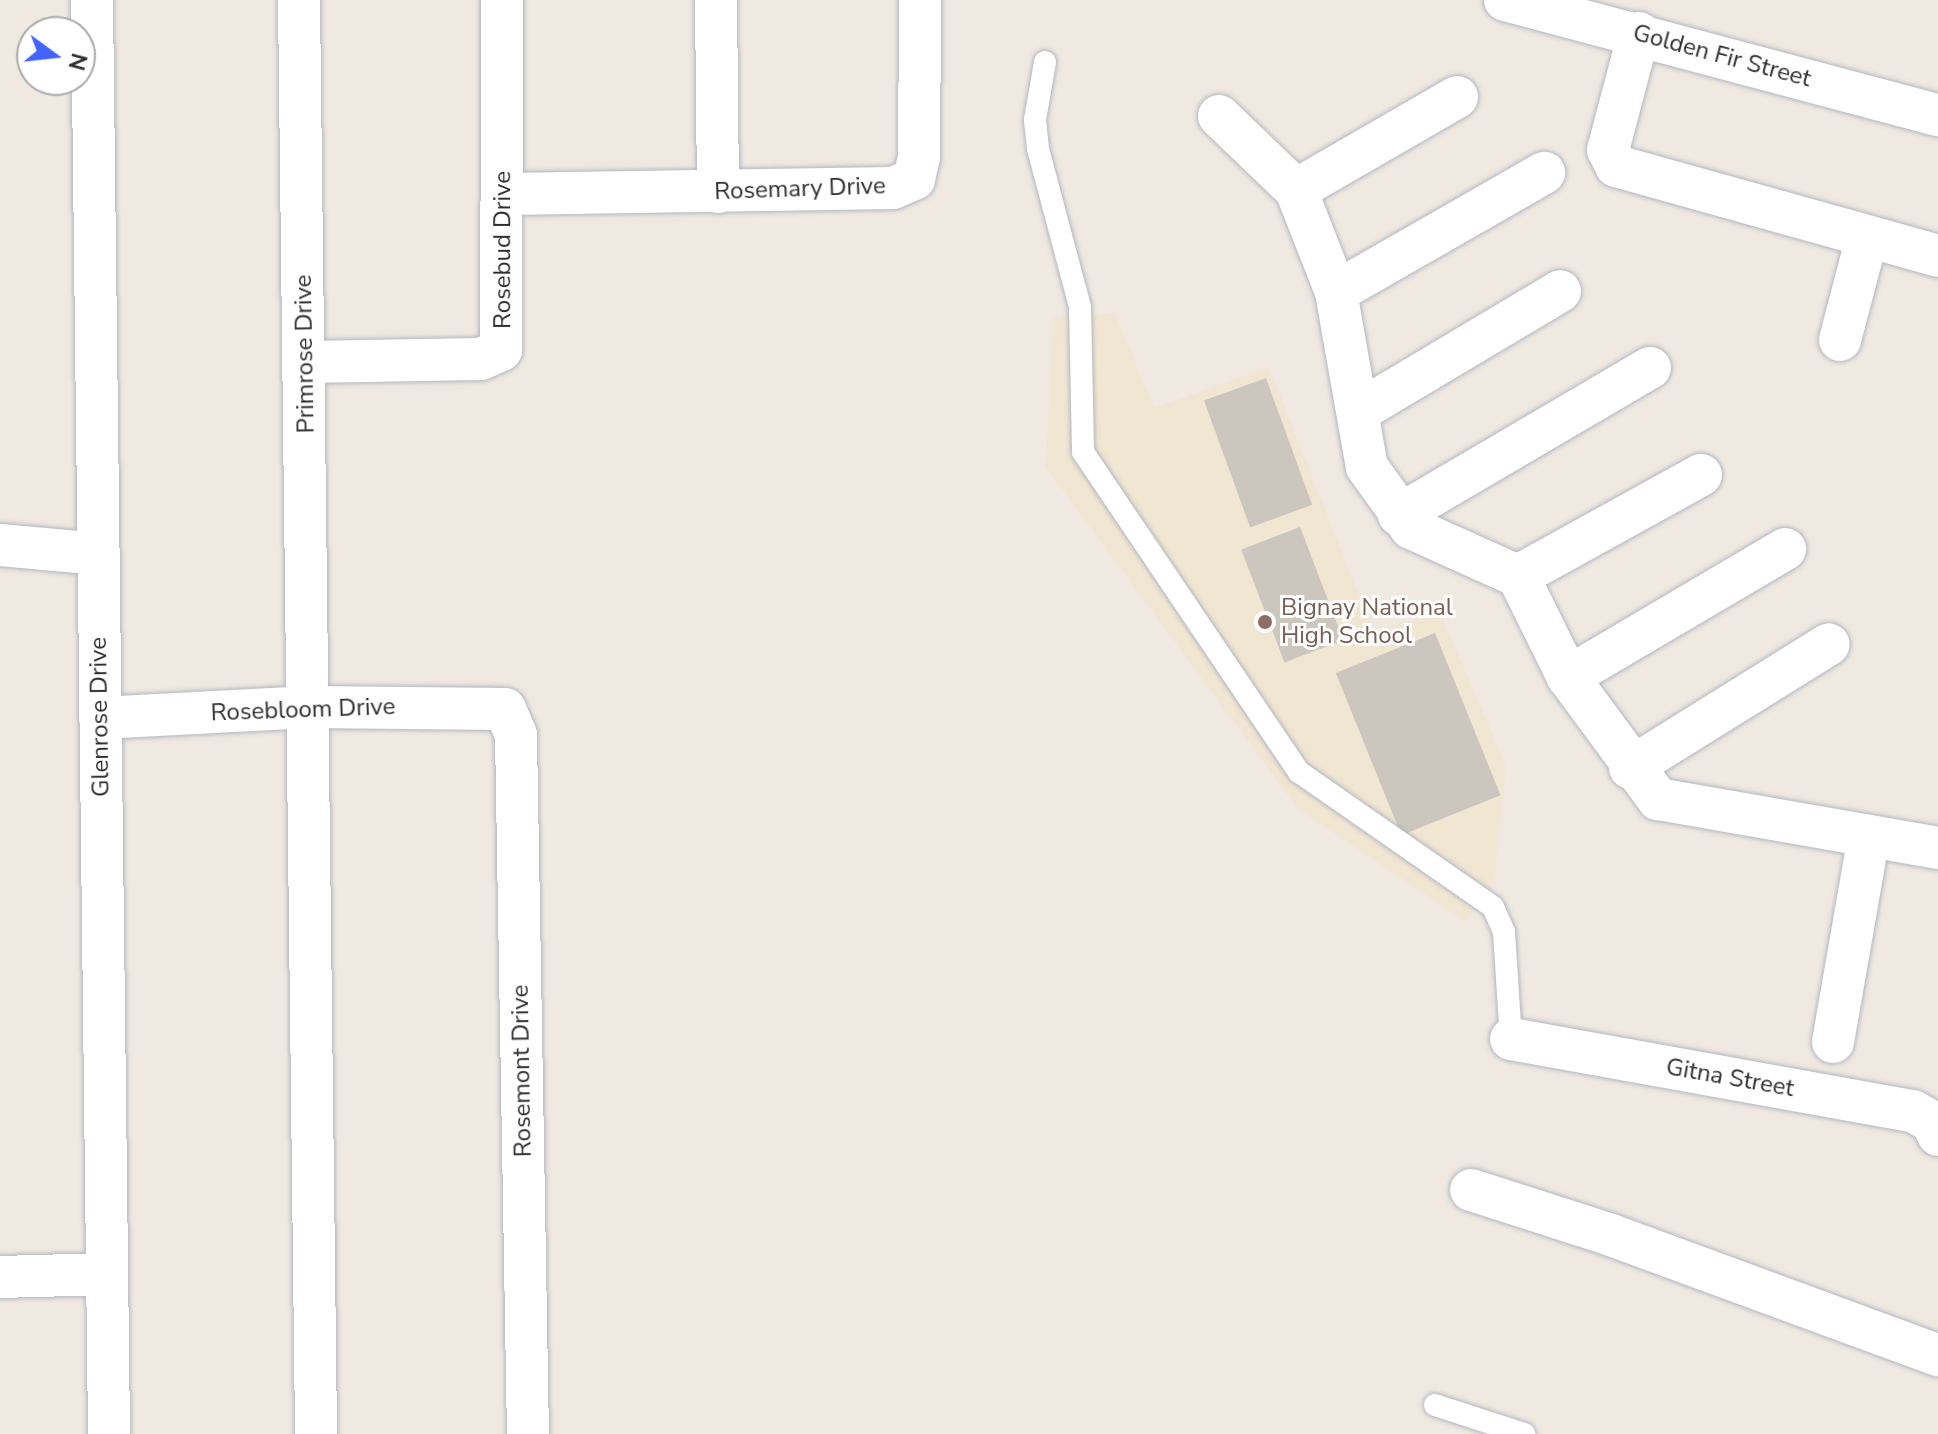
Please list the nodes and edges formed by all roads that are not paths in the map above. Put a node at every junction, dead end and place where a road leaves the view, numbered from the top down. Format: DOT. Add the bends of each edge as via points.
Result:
graph roads {
  1 [pos="92,0"];
  2 [pos="299,0"];
  3 [pos="502,0"];
  4 [pos="716,0"];
  5 [pos="920,0"];
  6 [pos="1505,0"];
  7 [pos="1639,33"];
  8 [pos="1045,62"];
  9 [pos="1457,97"];
  10 [pos="1938,115"];
  11 [pos="1219,116"];
  12 [pos="1544,173"];
  13 [pos="1296,190"];
  14 [pos="718,192"];
  15 [pos="504,194"];
  16 [pos="1867,237"];
  17 [pos="1938,256"];
  18 [pos="1560,291"];
  19 [pos="1336,292"];
  20 [pos="1840,340"];
  21 [pos="305,362"];
  22 [pos="1650,368"];
  23 [pos="1359,411"];
  24 [pos="1701,475"];
  25 [pos="1399,515"];
  26 [pos="0,545"];
  27 [pos="1785,549"];
  28 [pos="98,554"];
  29 [pos="1518,576"];
  30 [pos="1829,644"];
  31 [pos="1568,677"];
  32 [pos="310,707"];
  33 [pos="505,709"];
  34 [pos="100,718"];
  35 [pos="1630,768"];
  36 [pos="1869,836"];
  37 [pos="1938,848"];
  38 [pos="1511,1039"];
  39 [pos="1833,1042"];
  40 [pos="1938,1135"];
  41 [pos="1471,1190"];
  42 [pos="107,1274"];
  43 [pos="0,1277"];
  44 [pos="1938,1355"];
  45 [pos="1435,1405"];
  46 [pos="109,1434"];
  47 [pos="316,1434"];
  48 [pos="528,1434"];
  49 [pos="1524,1434"];
  1 -- 28 [label="street, Glenrose Drive"];
  2 -- 21 [label="street, Primrose Drive"];
  3 -- 15 [label="street, Rosebud Drive"];
  4 -- 14 [label="street"];
  5 -- 14 [label="street, Rosemary Drive" via="919,157 914,179 893,188"];
  6 -- 7 [label="street, Golden Fir Street"];
  7 -- 10 [label="street, Golden Fir Street"];
  7 -- 16 [label="street" via="1608,150 1616,166"];
  8 -- 38 [label="lane" via="1035,120 1080,307 1083,452 1299,772 1493,907 1504,932"];
  9 -- 13 [label="street"];
  11 -- 13 [label="street"];
  12 -- 19 [label="street"];
  13 -- 19 [label="street"];
  14 -- 15 [label="street, Rosemary Drive"];
  15 -- 21 [label="street, Rosebud Drive" via="501,350 481,359"];
  16 -- 17 [label="street"];
  16 -- 20 [label="street"];
  18 -- 23 [label="street"];
  19 -- 23 [label="street"];
  21 -- 32 [label="street, Primrose Drive"];
  22 -- 25 [label="street"];
  23 -- 25 [label="street" via="1367,467"];
  24 -- 29 [label="street"];
  25 -- 29 [label="street" via="1411,528"];
  26 -- 28 [label="street"];
  27 -- 31 [label="street"];
  28 -- 34 [label="street, Glenrose Drive"];
  29 -- 31 [label="street"];
  30 -- 35 [label="street"];
  31 -- 35 [label="street"];
  32 -- 33 [label="street, Rosebloom Drive"];
  32 -- 34 [label="street, Rosebloom Drive"];
  32 -- 47 [label="street, Primrose Drive"];
  33 -- 48 [label="street, Rosemont Drive" via="516,735"];
  34 -- 42 [label="street, Glenrose Drive"];
  35 -- 36 [label="street" via="1658,799"];
  36 -- 37 [label="street"];
  36 -- 39 [label="street"];
  38 -- 40 [label="street, Gitna Street" via="1913,1111 1932,1122"];
  41 -- 44 [label="street" via="1611,1235"];
  42 -- 43 [label="street"];
  42 -- 46 [label="street, Glenrose Drive"];
  45 -- 49 [label="lane"];
}
